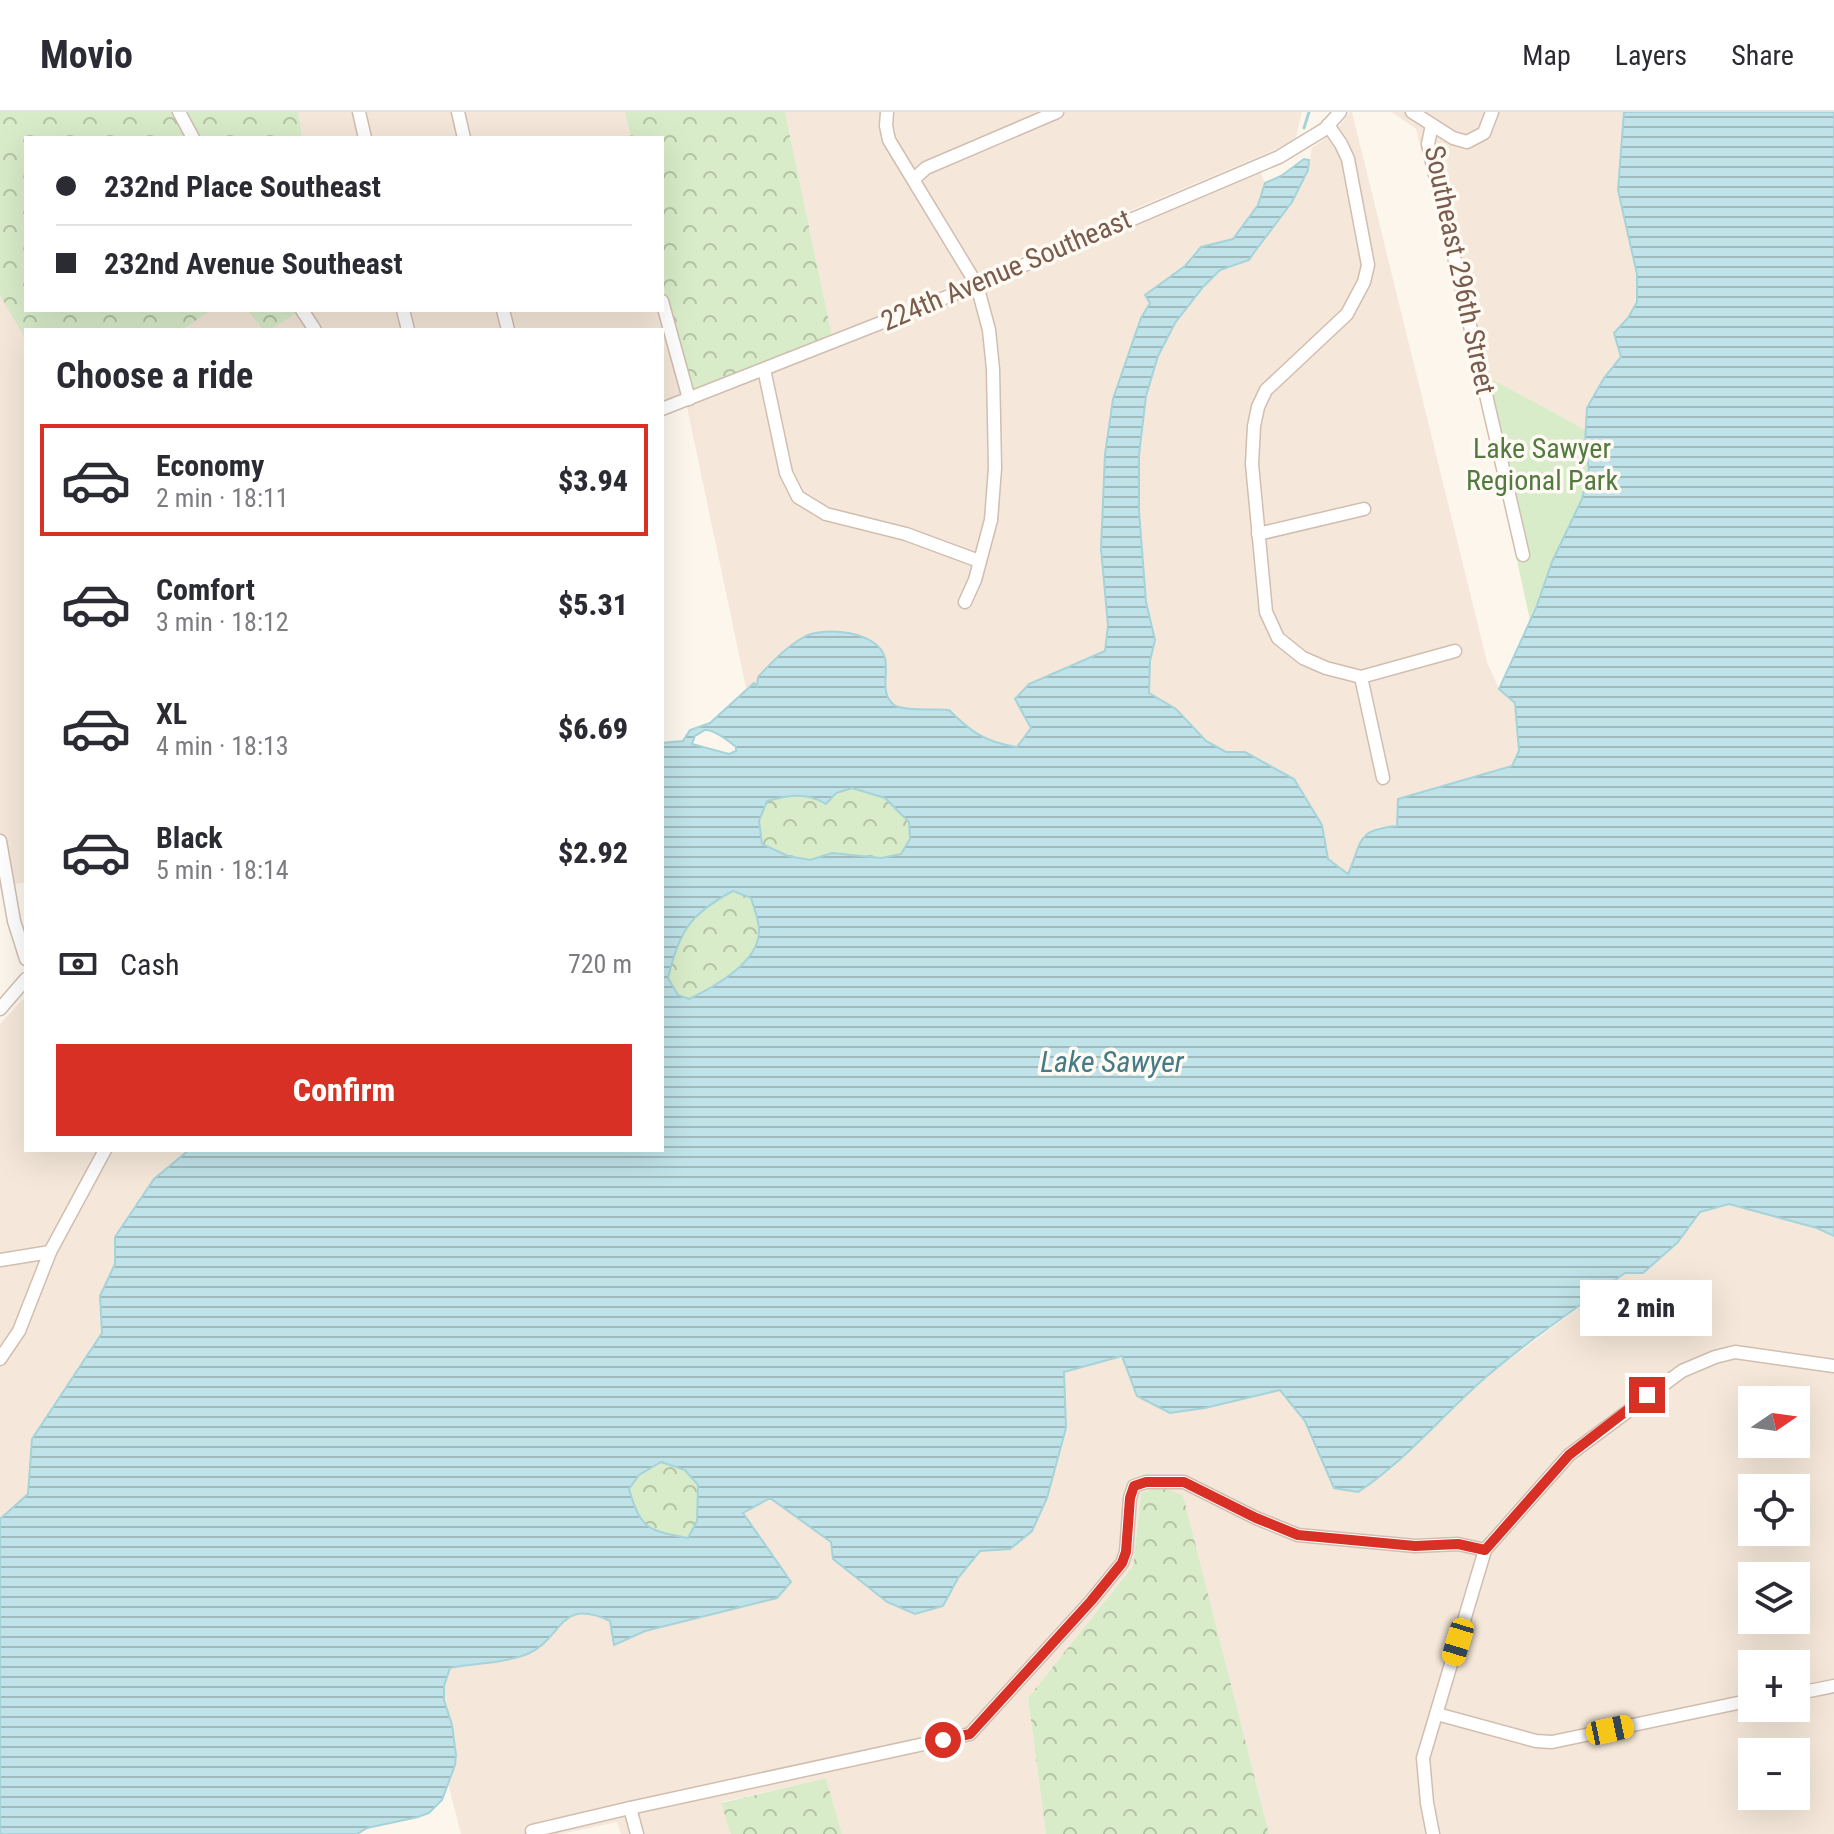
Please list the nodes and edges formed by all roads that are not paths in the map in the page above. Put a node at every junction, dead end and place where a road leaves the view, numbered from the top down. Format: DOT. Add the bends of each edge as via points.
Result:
graph roads {
  1 [pos="179,112"];
  2 [pos="359,112"];
  3 [pos="458,112"];
  4 [pos="1057,112"];
  5 [pos="1340,112"];
  6 [pos="1412,112"];
  7 [pos="1492,112"];
  8 [pos="891,113"];
  9 [pos="1328,125"];
  10 [pos="1432,125"];
  11 [pos="192,136"];
  12 [pos="365,136"];
  13 [pos="464,136"];
  14 [pos="914,179"];
  15 [pos="977,285"];
  16 [pos="664,308"];
  17 [pos="764,369"];
  18 [pos="689,399"];
  19 [pos="664,408"];
  20 [pos="1364,509"];
  21 [pos="1258,534"];
  22 [pos="1523,555"];
  23 [pos="979,561"];
  24 [pos="965,602"];
  25 [pos="1455,651"];
  26 [pos="1361,677"];
  27 [pos="1383,778"];
  28 [pos="0,841"];
  29 [pos="24,953"];
  30 [pos="24,981"];
  31 [pos="0,1009"];
  32 [pos="104,1152"];
  33 [pos="50,1252"];
  34 [pos="0,1260"];
  35 [pos="0,1359"];
  36 [pos="1834,1366"];
  37 [pos="1485,1550"];
  38 [pos="1834,1686"];
  39 [pos="1810,1691"];
  40 [pos="1738,1703"];
  41 [pos="1437,1714"];
  42 [pos="630,1808"];
  43 [pos="532,1831"];
  44 [pos="637,1834"];
  45 [pos="1433,1834"];
  1 -- 11 [label="street"];
  2 -- 12 [label="street"];
  3 -- 13 [label="street"];
  4 -- 14 [label="street" via="926,168"];
  5 -- 9 [label="street, 224th Avenue Southeast"];
  6 -- 10 [label="street"];
  7 -- 10 [label="street" via="1484,133 1472,141 1453,138"];
  8 -- 14 [label="street" via="886,126 889,140"];
  9 -- 15 [label="street, 224th Avenue Southeast" via="1279,157"];
  9 -- 21 [label="street" via="1348,159 1368,265 1347,314 1266,390 1258,407 1252,464"];
  10 -- 22 [label="street, Southeast 296th Street" via="1428,144"];
  14 -- 15 [label="street"];
  15 -- 17 [label="street, 224th Avenue Southeast"];
  15 -- 23 [label="street" via="990,339 995,466 991,520"];
  16 -- 18 [label="street"];
  17 -- 18 [label="street, 224th Avenue Southeast"];
  17 -- 23 [label="street" via="786,473 798,497 826,514 906,534"];
  18 -- 19 [label="street, 224th Avenue Southeast"];
  20 -- 21 [label="street"];
  21 -- 26 [label="street" via="1266,612 1278,638 1303,658"];
  23 -- 24 [label="street"];
  25 -- 26 [label="street"];
  26 -- 27 [label="street"];
  28 -- 29 [label="street"];
  30 -- 31 [label="street"];
  32 -- 33 [label="street"];
  33 -- 34 [label="street"];
  33 -- 35 [label="street" via="19,1331"];
  36 -- 37 [label="street" via="1735,1352 1682,1371 1569,1455"];
  37 -- 41 [label="street"];
  37 -- 42 [label="street" via="1298,1535 1184,1482 1146,1482 1134,1486 1130,1498 1122,1563 970,1734"];
  38 -- 39 [label="street"];
  40 -- 41 [label="street" via="1552,1742"];
  41 -- 45 [label="street" via="1423,1758"];
  42 -- 43 [label="street"];
  42 -- 44 [label="street"];
}
